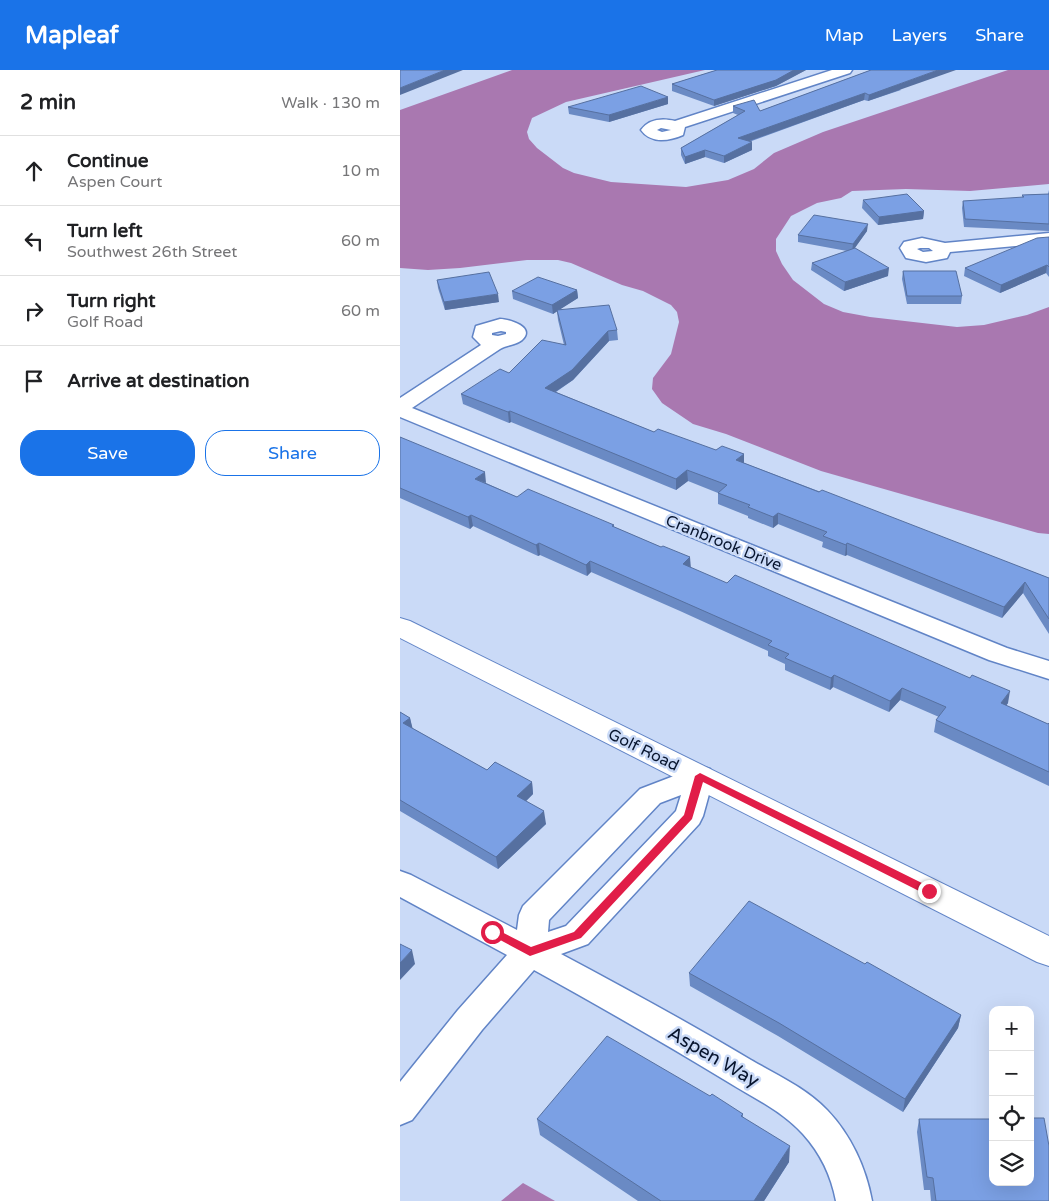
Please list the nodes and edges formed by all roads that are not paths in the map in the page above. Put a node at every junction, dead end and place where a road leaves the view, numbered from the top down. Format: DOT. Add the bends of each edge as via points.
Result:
graph roads {
  1 [pos="845,70"];
  2 [pos="676,126"];
  3 [pos="1049,238"];
  4 [pos="942,248"];
  5 [pos="498,342"];
  6 [pos="400,408"];
  7 [pos="400,627"];
  8 [pos="1049,670"];
  9 [pos="700,776"];
  10 [pos="400,883"];
  11 [pos="530,952"];
  12 [pos="1049,952"];
  13 [pos="400,1110"];
  14 [pos="854,1201"];
  1 -- 2 [label="street"];
  3 -- 4 [label="street"];
  5 -- 6 [label="street, Cranbrook Drive"];
  6 -- 8 [label="street, Cranbrook Drive" via="998,654"];
  7 -- 9 [label="street, Golf Road"];
  9 -- 11 [label="street" via="689,816 577,935"];
  9 -- 11 [label="street" via="650,796 534,915"];
  9 -- 12 [label="street, Golf Road"];
  10 -- 11 [label="street, Aspen Way"];
  11 -- 13 [label="street" via="470,1020"];
  11 -- 14 [label="street, Aspen Way" via="705,1050 805,1112 837,1150"];
}
